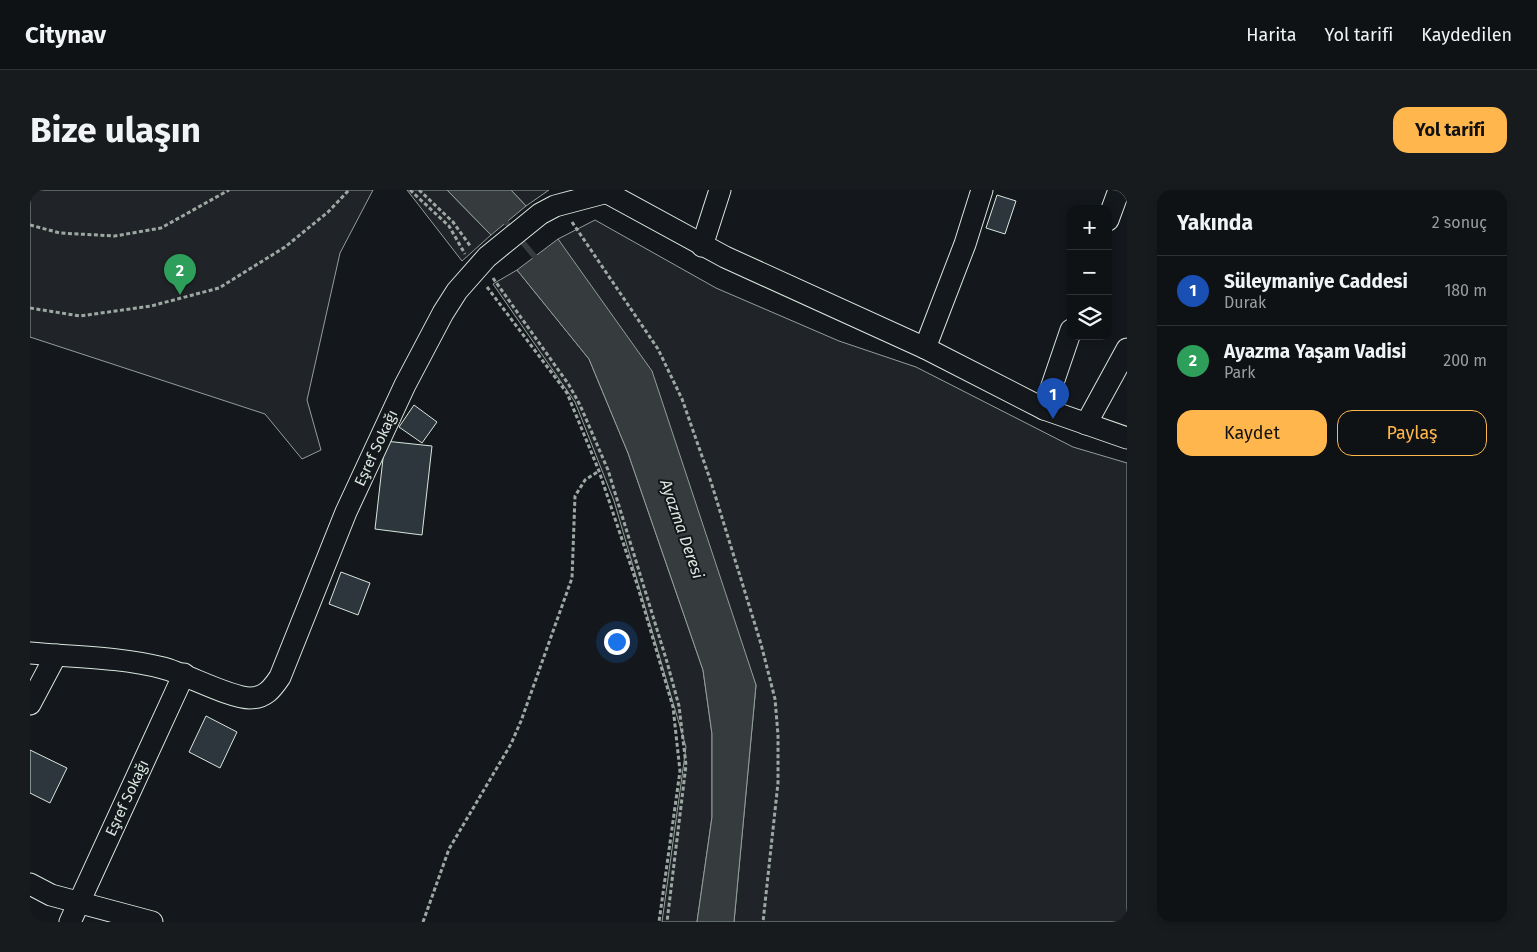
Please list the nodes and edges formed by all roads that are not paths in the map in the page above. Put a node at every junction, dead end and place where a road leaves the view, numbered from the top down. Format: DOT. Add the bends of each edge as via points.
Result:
graph roads {
  1 [pos="720,190"];
  2 [pos="982,190"];
  3 [pos="1118,190"];
  4 [pos="603,191"];
  5 [pos="1112,208"];
  6 [pos="702,246"];
  7 [pos="1068,340"];
  8 [pos="925,348"];
  9 [pos="1127,349"];
  10 [pos="1044,409"];
  11 [pos="1086,424"];
  12 [pos="1127,438"];
  13 [pos="30,653"];
  14 [pos="56,655"];
  15 [pos="184,674"];
  16 [pos="30,704"];
  17 [pos="30,884"];
  18 [pos="74,912"];
  19 [pos="152,922"];
  1 -- 6 [label="street"];
  2 -- 8 [label="street"];
  3 -- 5 [label="street"];
  4 -- 6 [label="street"];
  4 -- 15 [label="street, Eşref Sokağı" via="548,210 481,262 443,313 405,385 339,529 280,678 272,689 264,695 247,698"];
  6 -- 8 [label="street"];
  7 -- 10 [label="street"];
  8 -- 10 [label="street"];
  9 -- 11 [label="street"];
  10 -- 11 [label="street"];
  11 -- 12 [label="street"];
  13 -- 14 [label="street, Eşref Sokağı"];
  14 -- 15 [label="street, Eşref Sokağı" via="138,662"];
  14 -- 16 [label="street"];
  15 -- 18 [label="street, Eşref Sokağı"];
  17 -- 18 [label="street"];
  18 -- 19 [label="street"];
}
